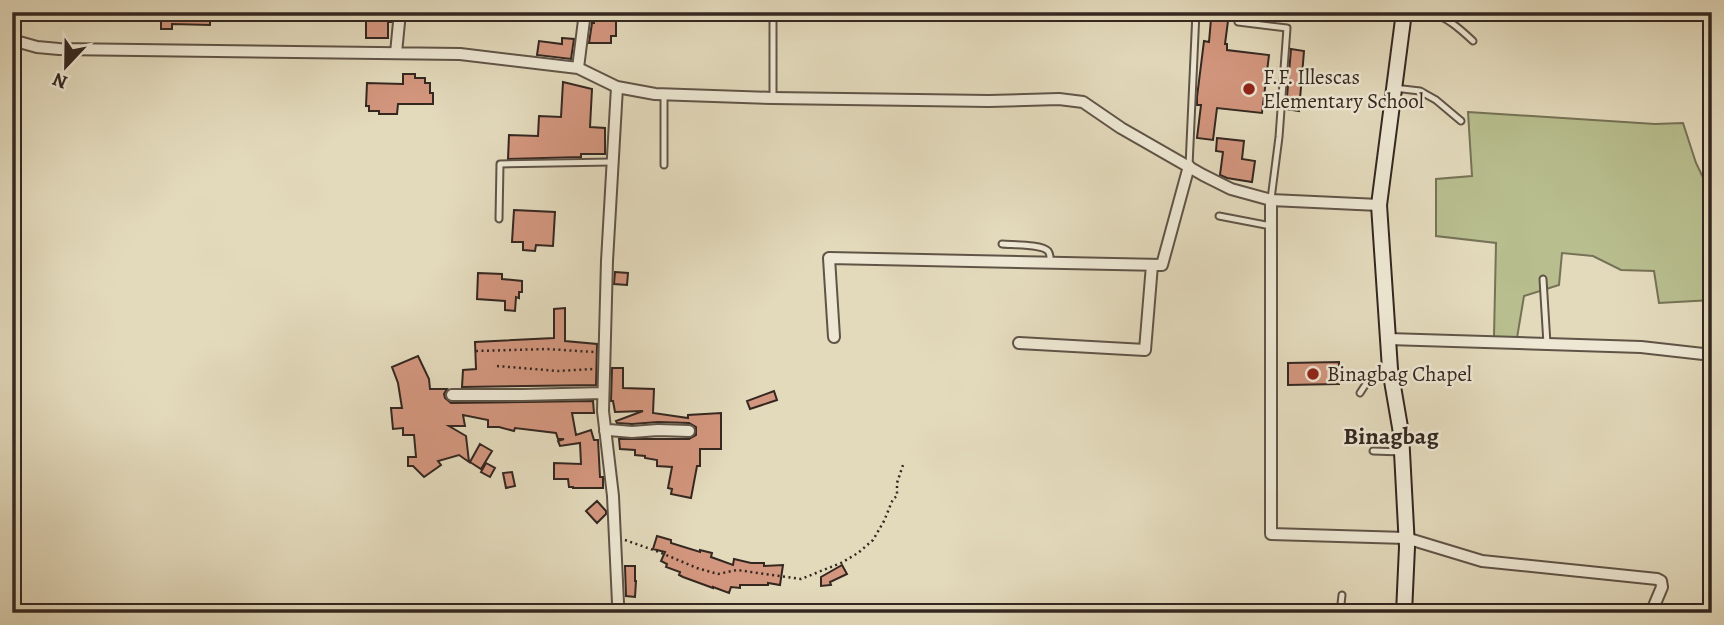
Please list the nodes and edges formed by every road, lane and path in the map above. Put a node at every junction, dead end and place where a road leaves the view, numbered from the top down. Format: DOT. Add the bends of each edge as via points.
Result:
graph roads {
  1 [pos="400,12"];
  2 [pos="585,12"];
  3 [pos="773,12"];
  4 [pos="1196,12"];
  5 [pos="1404,12"];
  6 [pos="1428,12"];
  7 [pos="1238,22"];
  8 [pos="12,40"];
  9 [pos="1473,41"];
  10 [pos="396,52"];
  11 [pos="578,68"];
  12 [pos="617,87"];
  13 [pos="1394,88"];
  14 [pos="664,94"];
  15 [pos="773,98"];
  16 [pos="1461,121"];
  17 [pos="612,162"];
  18 [pos="664,165"];
  19 [pos="1189,166"];
  20 [pos="1271,200"];
  21 [pos="1379,205"];
  22 [pos="1219,216"];
  23 [pos="499,219"];
  24 [pos="1271,226"];
  25 [pos="1002,244"];
  26 [pos="1050,263"];
  27 [pos="1152,264"];
  28 [pos="1543,279"];
  29 [pos="834,337"];
  30 [pos="1388,339"];
  31 [pos="1019,343"];
  32 [pos="1547,344"];
  33 [pos="476,351"];
  34 [pos="604,352"];
  35 [pos="1712,355"];
  36 [pos="497,366"];
  37 [pos="604,369"];
  38 [pos="1390,369"];
  39 [pos="603,393"];
  40 [pos="1360,393"];
  41 [pos="452,395"];
  42 [pos="605,431"];
  43 [pos="689,431"];
  44 [pos="1373,451"];
  45 [pos="1402,452"];
  46 [pos="904,462"];
  47 [pos="615,537"];
  48 [pos="1406,538"];
  49 [pos="1342,595"];
  50 [pos="1654,606"];
  51 [pos="1404,609"];
  52 [pos="617,613"];
  53 [pos="1340,613"];
  54 [pos="1419,613"];
  1 -- 10 [label="street"];
  2 -- 11 [label="street"];
  3 -- 15 [label="lane"];
  4 -- 19 [label="lane"];
  5 -- 13 [label="main road"];
  6 -- 9 [label="lane" via="1454,24"];
  7 -- 20 [label="lane" via="1287,28"];
  8 -- 10 [label="street" via="59,49"];
  10 -- 11 [label="street" via="460,54"];
  11 -- 12 [label="street"];
  12 -- 14 [label="street"];
  12 -- 17 [label="street"];
  13 -- 16 [label="lane" via="1420,91"];
  13 -- 21 [label="main road"];
  14 -- 15 [label="street"];
  14 -- 18 [label="lane"];
  15 -- 19 [label="street" via="1083,102"];
  17 -- 23 [label="lane" via="500,164"];
  17 -- 34 [label="street"];
  19 -- 20 [label="street" via="1231,189"];
  19 -- 27 [label="street" via="1162,265"];
  20 -- 21 [label="street"];
  20 -- 24 [label="street"];
  21 -- 30 [label="main road"];
  22 -- 24 [label="lane"];
  24 -- 48 [label="street" via="1271,534"];
  25 -- 26 [label="lane" via="1041,247 1048,251"];
  26 -- 27 [label="street"];
  26 -- 29 [label="street" via="829,258"];
  27 -- 31 [label="street" via="1145,350"];
  28 -- 32 [label="lane"];
  30 -- 32 [label="street"];
  30 -- 38 [label="main road"];
  32 -- 35 [label="street"];
  33 -- 34 [label="path"];
  34 -- 37 [label="street"];
  36 -- 37 [label="path"];
  37 -- 39 [label="street"];
  38 -- 40 [label="lane" via="1373,376"];
  38 -- 45 [label="main road"];
  39 -- 41 [label="street"];
  39 -- 42 [label="street"];
  42 -- 43 [label="street"];
  42 -- 47 [label="street"];
  44 -- 45 [label="lane"];
  45 -- 48 [label="main road"];
  46 -- 47 [label="path" via="897,496 873,540 841,563 802,579 737,570 718,574"];
  47 -- 52 [label="street"];
  48 -- 50 [label="street" via="1482,561 1657,579 1662,587"];
  48 -- 51 [label="main road"];
  49 -- 53 [label="lane"];
  51 -- 54 [label="lane"];
}
